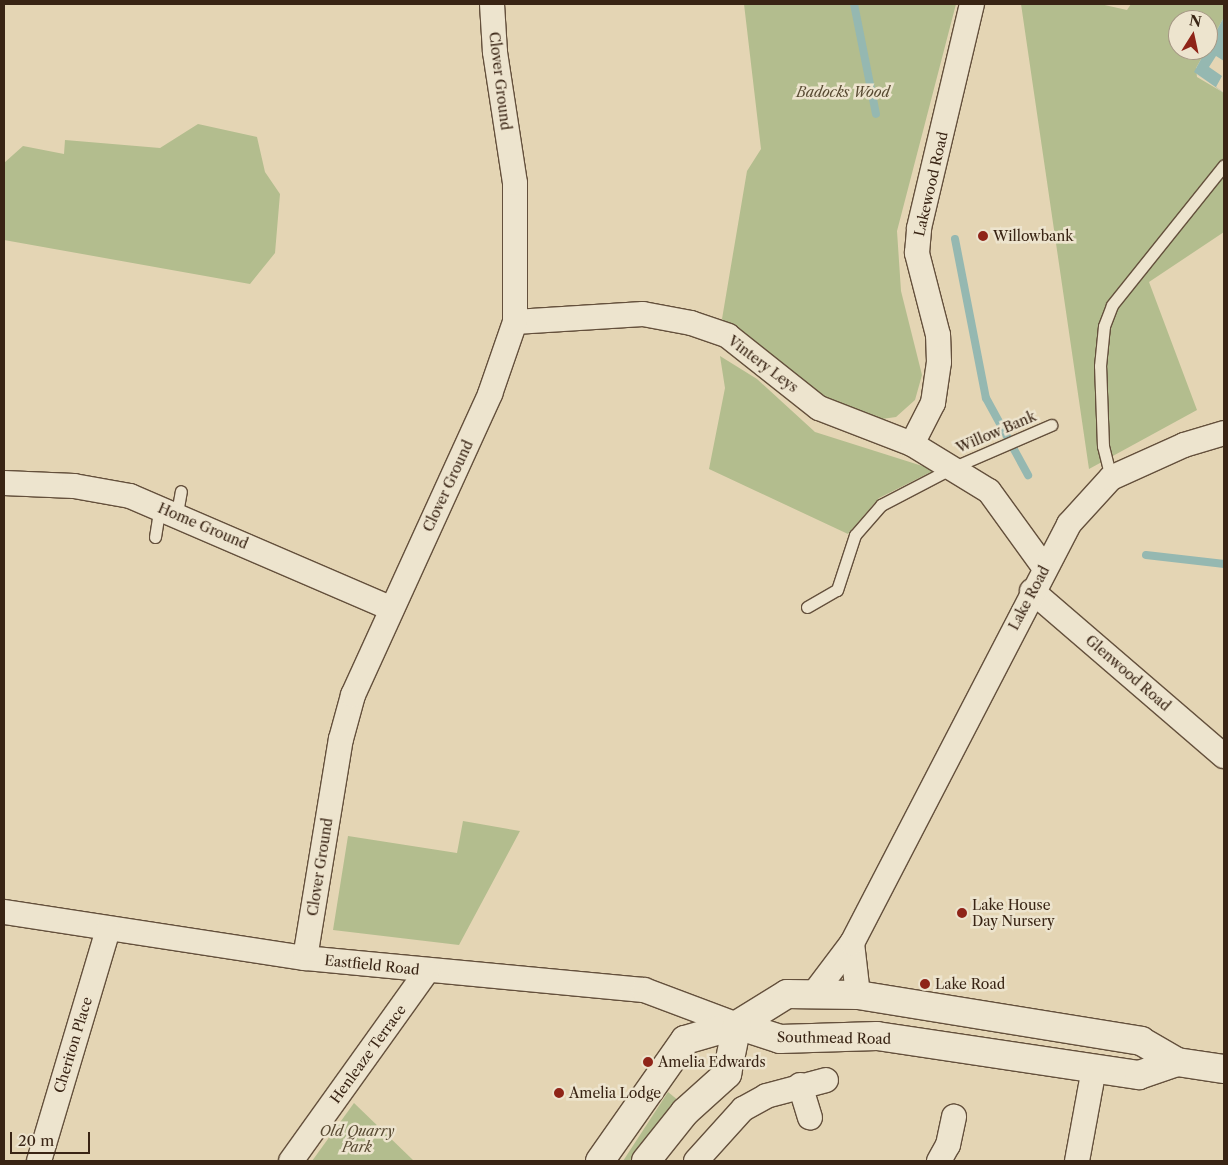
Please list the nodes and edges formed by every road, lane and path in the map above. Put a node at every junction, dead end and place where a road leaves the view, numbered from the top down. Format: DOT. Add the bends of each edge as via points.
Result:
graph roads {
  1 [pos="492,4"];
  2 [pos="972,4"];
  3 [pos="1224,164"];
  4 [pos="515,322"];
  5 [pos="1051,425"];
  6 [pos="1224,433"];
  7 [pos="912,444"];
  8 [pos="954,467"];
  9 [pos="1111,478"];
  10 [pos="4,483"];
  11 [pos="172,504"];
  12 [pos="155,537"];
  13 [pos="1044,567"];
  14 [pos="1032,591"];
  15 [pos="807,607"];
  16 [pos="392,609"];
  17 [pos="1224,756"];
  18 [pos="4,912"];
  19 [pos="108,929"];
  20 [pos="852,943"];
  21 [pos="305,958"];
  22 [pos="427,971"];
  23 [pos="815,992"];
  24 [pos="858,995"];
  25 [pos="737,1025"];
  26 [pos="1177,1062"];
  27 [pos="1094,1068"];
  28 [pos="1224,1069"];
  29 [pos="826,1080"];
  30 [pos="800,1085"];
  31 [pos="810,1118"];
  32 [pos="954,1118"];
  33 [pos="39,1161"];
  34 [pos="291,1161"];
  35 [pos="600,1161"];
  36 [pos="646,1161"];
  37 [pos="696,1161"];
  38 [pos="939,1161"];
  39 [pos="1077,1161"];
  1 -- 4 [label="street, Clover Ground" via="494,52 515,183"];
  2 -- 7 [label="street, Lakewood Road" via="919,228 917,252 938,336 939,362 933,403"];
  3 -- 9 [label="lane" via="1121,293 1104,326 1100,366 1103,446"];
  4 -- 7 [label="street, Vintery Leys" via="642,314 692,323 728,336 819,408"];
  4 -- 16 [label="street, Clover Ground" via="490,394"];
  5 -- 8 [label="lane, Willow Bank"];
  6 -- 9 [label="street, Lake Road" via="1184,444"];
  7 -- 8 [label="street"];
  8 -- 13 [label="street" via="989,491"];
  8 -- 15 [label="lane, Willow Bank" via="881,505 855,535 837,590"];
  9 -- 13 [label="street, Lake Road" via="1069,524"];
  10 -- 11 [label="street, Home Ground" via="74,486"];
  11 -- 12 [label="lane"];
  11 -- 16 [label="street, Home Ground" via="232,547"];
  13 -- 14 [label="street, Lake Road"];
  14 -- 17 [label="street, Glenwood Road"];
  14 -- 20 [label="street, Lake Road"];
  16 -- 21 [label="street, Clover Ground" via="353,695 341,739"];
  18 -- 19 [label="street, Eastfield Road"];
  19 -- 21 [label="street, Eastfield Road"];
  19 -- 33 [label="street, Cheriton Place"];
  20 -- 23 [label="street, Lake Road"];
  20 -- 24 [label="street"];
  21 -- 22 [label="street, Eastfield Road"];
  22 -- 25 [label="street, Eastfield Road" via="644,990"];
  22 -- 34 [label="street, Henleaze Terrace"];
  23 -- 24 [label="main road, Southmead Road"];
  23 -- 25 [label="main road, Southmead Road" via="787,994"];
  24 -- 26 [label="main road, Southmead Road" via="1141,1041"];
  25 -- 27 [label="main road, Southmead Road" via="780,1039 877,1036"];
  25 -- 35 [label="main road" via="685,1040"];
  25 -- 36 [label="main road" via="727,1074 685,1112"];
  26 -- 27 [label="main road, Southmead Road" via="1139,1074"];
  26 -- 28 [label="main road, Southmead Road"];
  27 -- 39 [label="street"];
  29 -- 30 [label="street"];
  30 -- 31 [label="street"];
  30 -- 37 [label="street" via="743,1109"];
  32 -- 38 [label="street" via="948,1145"];
}
